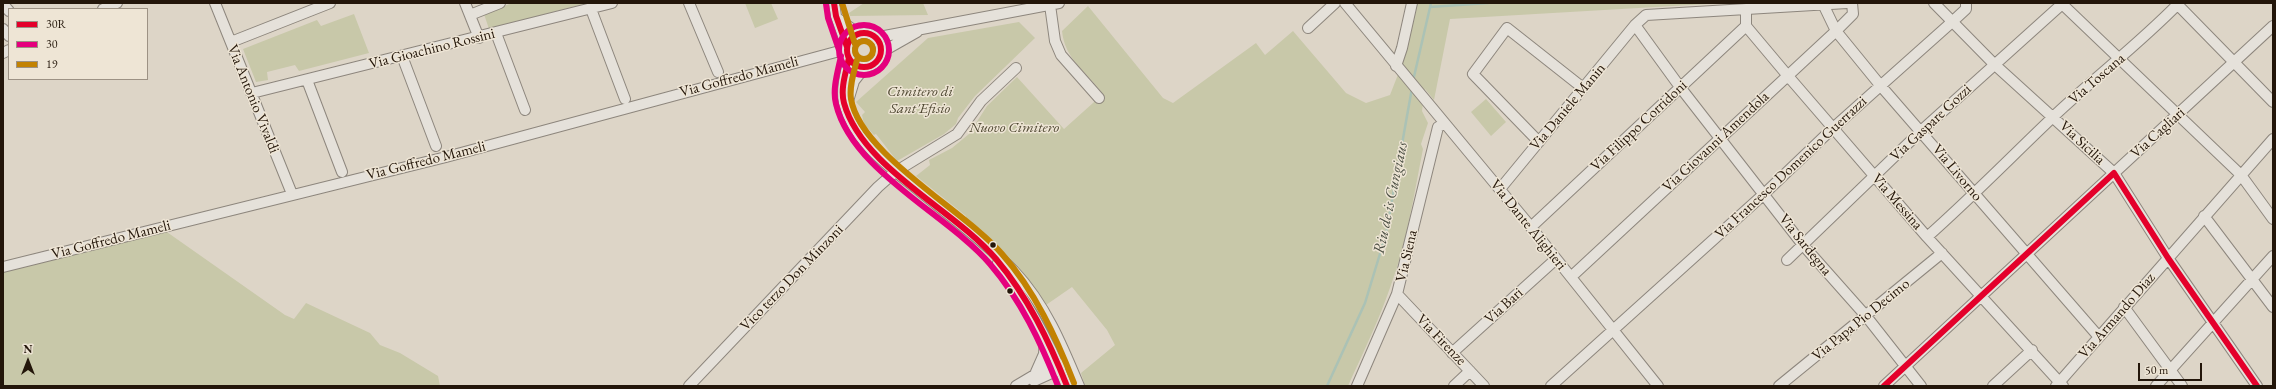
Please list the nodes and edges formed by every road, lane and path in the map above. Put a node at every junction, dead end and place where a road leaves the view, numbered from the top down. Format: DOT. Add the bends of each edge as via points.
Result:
graph roads {
  1 [pos="117,3"];
  2 [pos="215,3"];
  3 [pos="330,3"];
  4 [pos="466,3"];
  5 [pos="500,3"];
  6 [pos="612,3"];
  7 [pos="689,3"];
  8 [pos="834,3"];
  9 [pos="1335,3"];
  10 [pos="1345,3"];
  11 [pos="1412,3"];
  12 [pos="1846,3"];
  13 [pos="1852,3"];
  14 [pos="1934,3"];
  15 [pos="1966,3"];
  16 [pos="1054,4"];
  17 [pos="1823,4"];
  18 [pos="2061,4"];
  19 [pos="2177,4"];
  20 [pos="1787,5"];
  21 [pos="105,8"];
  22 [pos="590,9"];
  23 [pos="1746,10"];
  24 [pos="470,15"];
  25 [pos="836,16"];
  26 [pos="1952,22"];
  27 [pos="1635,25"];
  28 [pos="1746,26"];
  29 [pos="2273,26"];
  30 [pos="1308,28"];
  31 [pos="921,29"];
  32 [pos="1836,31"];
  33 [pos="496,33"];
  34 [pos="859,34"];
  35 [pos="479,38"];
  36 [pos="874,38"];
  37 [pos="230,42"];
  38 [pos="848,52"];
  39 [pos="880,53"];
  40 [pos="402,56"];
  41 [pos="2120,58"];
  42 [pos="2234,62"];
  43 [pos="1994,64"];
  44 [pos="865,67"];
  45 [pos="1016,68"];
  46 [pos="1399,69"];
  47 [pos="718,72"];
  48 [pos="1788,76"];
  49 [pos="307,80"];
  50 [pos="1880,86"];
  51 [pos="1583,88"];
  52 [pos="1680,88"];
  53 [pos="252,93"];
  54 [pos="1099,98"];
  55 [pos="625,99"];
  56 [pos="2273,102"];
  57 [pos="525,110"];
  58 [pos="847,111"];
  59 [pos="2179,114"];
  60 [pos="2053,117"];
  61 [pos="1444,124"];
  62 [pos="1832,129"];
  63 [pos="1921,131"];
  64 [pos="1721,138"];
  65 [pos="2273,139"];
  66 [pos="1539,142"];
  67 [pos="436,146"];
  68 [pos="342,172"];
  69 [pos="895,172"];
  70 [pos="2114,173"];
  71 [pos="2241,175"];
  72 [pos="1875,176"];
  73 [pos="1500,189"];
  74 [pos="292,194"];
  75 [pos="1764,194"];
  76 [pos="1975,195"];
  77 [pos="2204,216"];
  78 [pos="2273,219"];
  79 [pos="1531,227"];
  80 [pos="1927,237"];
  81 [pos="1803,245"];
  82 [pos="1942,253"];
  83 [pos="2027,253"];
  84 [pos="2273,256"];
  85 [pos="2168,258"];
  86 [pos="1556,259"];
  87 [pos="1787,260"];
  88 [pos="3,267"];
  89 [pos="1571,277"];
  90 [pos="2252,278"];
  91 [pos="1016,280"];
  92 [pos="1397,294"];
  93 [pos="1981,296"];
  94 [pos="2124,307"];
  95 [pos="2273,307"];
  96 [pos="1042,308"];
  97 [pos="1866,316"];
  98 [pos="2213,321"];
  99 [pos="1613,332"];
  100 [pos="1045,337"];
  101 [pos="2098,337"];
  102 [pos="2032,350"];
  103 [pos="1452,353"];
  104 [pos="1905,366"];
  105 [pos="1060,368"];
  106 [pos="2171,370"];
  107 [pos="1470,371"];
  108 [pos="1035,377"];
  109 [pos="1019,384"];
  110 [pos="2059,384"];
  111 [pos="1655,385"];
  112 [pos="689,386"];
  113 [pos="1045,386"];
  114 [pos="1067,386"];
  115 [pos="1073,386"];
  116 [pos="1079,386"];
  117 [pos="1357,386"];
  118 [pos="1454,386"];
  119 [pos="1484,386"];
  120 [pos="1551,386"];
  121 [pos="1779,386"];
  122 [pos="1884,386"];
  123 [pos="1921,386"];
  124 [pos="1993,386"];
  125 [pos="2156,386"];
  126 [pos="2182,386"];
  127 [pos="2256,386"];
  1 -- 21 [label="street"];
  2 -- 37 [label="street, Via Antonio Vivaldi"];
  3 -- 37 [label="street"];
  4 -- 24 [label="street"];
  5 -- 24 [label="street"];
  6 -- 22 [label="street, Via Gioachino Rossini"];
  7 -- 47 [label="street"];
  8 -- 25 [label="street"];
  9 -- 30 [label="street"];
  10 -- 46 [label="street, Via Dante Alighieri"];
  11 -- 46 [label="street"];
  12 -- 17 [label="street"];
  13 -- 32 [label="street, Via Giovanni Amendola" via="1852,14"];
  14 -- 26 [label="street, Via Sicilia"];
  15 -- 26 [label="street, Via Francesco Domenico Guerrazzi" via="1966,9"];
  16 -- 31 [label="street"];
  16 -- 54 [label="street" via="1055,41 1060,55"];
  17 -- 20 [label="street"];
  17 -- 32 [label="street, Via Livorno"];
  18 -- 41 [label="street"];
  18 -- 43 [label="street, Via Gaspare Gozzi"];
  19 -- 41 [label="street, Via Toscana"];
  19 -- 42 [label="street"];
  20 -- 23 [label="street"];
  22 -- 33 [label="street, Via Gioachino Rossini"];
  22 -- 55 [label="street"];
  23 -- 27 [label="street" via="1646,16"];
  23 -- 28 [label="street"];
  24 -- 35 [label="street"];
  25 -- 34 [label="street"];
  25 -- 38 [label="street"];
  26 -- 43 [label="street, Via Sicilia"];
  26 -- 50 [label="street, Via Francesco Domenico Guerrazzi"];
  27 -- 51 [label="street, Via Daniele Manin"];
  27 -- 52 [label="street, Via Sardegna"];
  28 -- 48 [label="street, Via Messina"];
  28 -- 52 [label="street, Via Filippo Corridoni"];
  29 -- 42 [label="street, Via Cagliari"];
  31 -- 36 [label="street"];
  31 -- 39 [label="street"];
  32 -- 48 [label="street, Via Giovanni Amendola"];
  32 -- 50 [label="street, Via Livorno"];
  33 -- 35 [label="street, Via Gioachino Rossini"];
  33 -- 57 [label="street"];
  34 -- 36 [label="street"];
  34 -- 38 [label="street" via="850,40"];
  35 -- 40 [label="street, Via Gioachino Rossini"];
  36 -- 39 [label="street" via="880,47"];
  37 -- 53 [label="street, Via Antonio Vivaldi"];
  38 -- 44 [label="street" via="854,64"];
  38 -- 58 [label="street" via="844,89"];
  38 -- 74 [label="street, Via Goffredo Mameli" via="446,157"];
  39 -- 44 [label="street" via="875,63"];
  40 -- 49 [label="street, Via Gioachino Rossini"];
  40 -- 67 [label="street"];
  41 -- 59 [label="street"];
  41 -- 60 [label="street, Via Toscana"];
  42 -- 56 [label="street"];
  42 -- 59 [label="street, Via Cagliari"];
  43 -- 60 [label="street, Via Sicilia"];
  43 -- 63 [label="street, Via Gaspare Gozzi"];
  44 -- 58 [label="street" via="854,81"];
  45 -- 69 [label="street, Vico terzo Don Minzoni" via="980,101 957,134"];
  46 -- 61 [label="street, Via Dante Alighieri"];
  48 -- 62 [label="street, Via Messina"];
  48 -- 64 [label="street, Via Giovanni Amendola"];
  49 -- 53 [label="street, Via Gioachino Rossini"];
  49 -- 68 [label="street"];
  50 -- 62 [label="street, Via Francesco Domenico Guerrazzi"];
  50 -- 63 [label="street, Via Livorno"];
  51 -- 66 [label="street, Via Daniele Manin"];
  51 -- 66 [label="street" via="1507,28 1473,74"];
  52 -- 64 [label="street, Via Sardegna"];
  52 -- 79 [label="street, Via Filippo Corridoni"];
  53 -- 74 [label="street, Via Antonio Vivaldi"];
  58 -- 69 [label="street" via="860,136"];
  59 -- 70 [label="street, Via Cagliari"];
  59 -- 71 [label="street"];
  60 -- 70 [label="street, Via Sicilia"];
  60 -- 76 [label="street, Via Toscana"];
  61 -- 73 [label="street, Via Dante Alighieri"];
  61 -- 92 [label="street, Via Siena" via="1438,127"];
  62 -- 72 [label="street, Via Messina"];
  62 -- 75 [label="street, Via Francesco Domenico Guerrazzi"];
  63 -- 72 [label="street, Via Gaspare Gozzi"];
  63 -- 76 [label="street, Via Livorno"];
  64 -- 75 [label="street, Via Sardegna"];
  64 -- 89 [label="street, Via Giovanni Amendola"];
  65 -- 71 [label="street, Via Armando Diaz"];
  66 -- 73 [label="street, Via Daniele Manin"];
  69 -- 91 [label="street" via="1003,261"];
  69 -- 112 [label="street, Vico terzo Don Minzoni"];
  70 -- 83 [label="street, Via Cagliari"];
  70 -- 85 [label="street, Via Sicilia"];
  71 -- 77 [label="street, Via Armando Diaz"];
  71 -- 78 [label="street"];
  72 -- 80 [label="street, Via Messina"];
  72 -- 81 [label="street, Via Gaspare Gozzi"];
  73 -- 79 [label="street, Via Dante Alighieri"];
  74 -- 88 [label="street, Via Goffredo Mameli"];
  75 -- 81 [label="street, Via Sardegna"];
  75 -- 99 [label="street, Via Francesco Domenico Guerrazzi"];
  76 -- 80 [label="street, Via Toscana"];
  76 -- 83 [label="street, Via Livorno"];
  77 -- 85 [label="street, Via Armando Diaz"];
  77 -- 90 [label="street"];
  79 -- 86 [label="street, Via Dante Alighieri"];
  80 -- 82 [label="street, Via Messina"];
  81 -- 87 [label="street, Via Gaspare Gozzi"];
  81 -- 97 [label="street, Via Sardegna"];
  82 -- 93 [label="street, Via Messina"];
  82 -- 97 [label="street, Via Papa Pio Decimo"];
  83 -- 93 [label="street, Via Cagliari"];
  83 -- 101 [label="street, Via Livorno"];
  84 -- 90 [label="street"];
  85 -- 94 [label="street, Via Armando Diaz"];
  85 -- 98 [label="street, Via Sicilia"];
  86 -- 89 [label="street, Via Dante Alighieri"];
  86 -- 103 [label="street, Via Bari"];
  89 -- 99 [label="street, Via Dante Alighieri"];
  90 -- 95 [label="street"];
  90 -- 98 [label="street"];
  91 -- 96 [label="street"];
  91 -- 100 [label="street"];
  92 -- 103 [label="street, Via Firenze"];
  92 -- 117 [label="street, Via Siena"];
  93 -- 102 [label="street, Via Messina"];
  93 -- 104 [label="street, Via Cagliari"];
  94 -- 101 [label="street, Via Armando Diaz"];
  94 -- 106 [label="street"];
  96 -- 105 [label="street" via="1041,316 1064,364"];
  96 -- 116 [label="street" via="1059,339"];
  97 -- 104 [label="street, Via Sardegna"];
  97 -- 121 [label="street, Via Papa Pio Decimo"];
  98 -- 106 [label="street"];
  98 -- 127 [label="street, Via Sicilia"];
  99 -- 111 [label="street, Via Dante Alighieri"];
  99 -- 120 [label="street, Via Francesco Domenico Guerrazzi"];
  100 -- 105 [label="street"];
  100 -- 108 [label="street" via="1044,354"];
  101 -- 110 [label="street, Via Armando Diaz"];
  102 -- 110 [label="street, Via Messina"];
  102 -- 124 [label="street"];
  103 -- 107 [label="street, Via Firenze"];
  104 -- 122 [label="street, Via Cagliari"];
  104 -- 123 [label="street, Via Sardegna"];
  105 -- 108 [label="street"];
  105 -- 114 [label="street"];
  105 -- 115 [label="street" via="1067,370"];
  106 -- 125 [label="street"];
  106 -- 126 [label="street"];
  107 -- 118 [label="street"];
  107 -- 119 [label="street, Via Firenze"];
  108 -- 109 [label="street"];
  108 -- 113 [label="street"];
}
